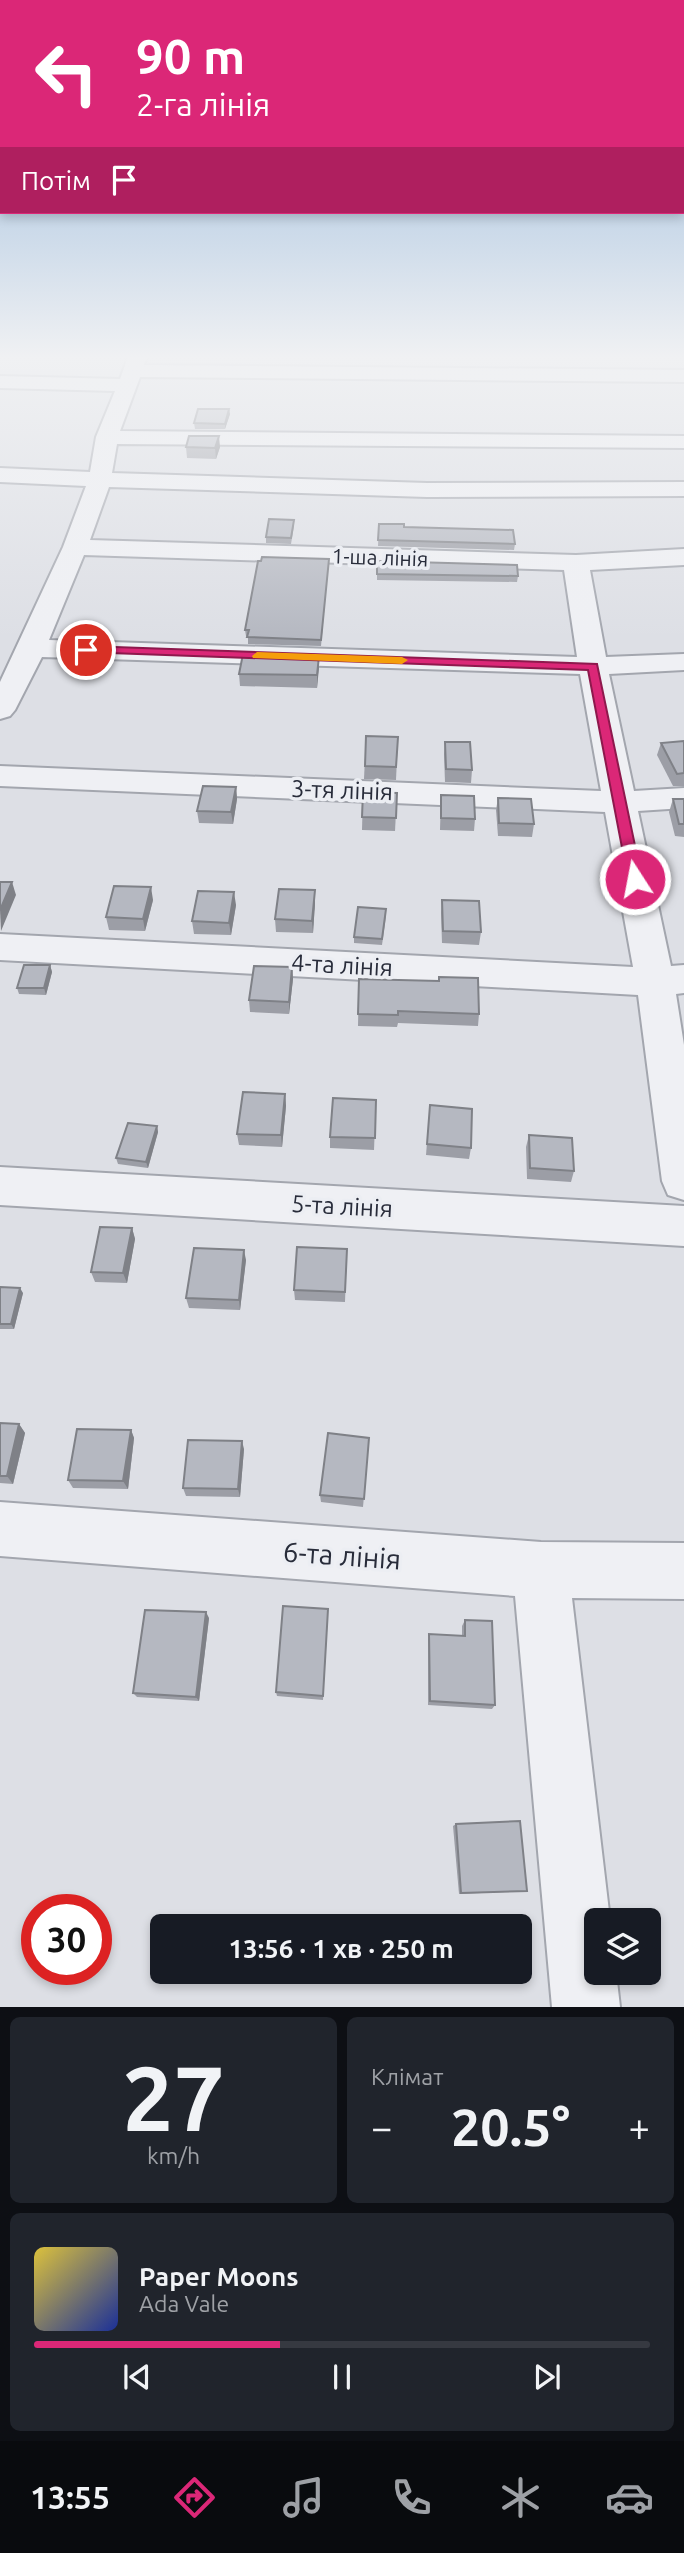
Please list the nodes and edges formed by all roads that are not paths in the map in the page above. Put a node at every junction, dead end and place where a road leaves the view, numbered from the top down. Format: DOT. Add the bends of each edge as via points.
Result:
graph roads {
  1 [pos="105,451"];
  2 [pos="0,475"];
  3 [pos="100,480"];
  4 [pos="684,489"];
  5 [pos="75,547"];
  6 [pos="684,557"];
  7 [pos="576,563"];
  8 [pos="32,648"];
  9 [pos="684,662"];
  10 [pos="593,666"];
  11 [pos="0,710"];
  12 [pos="0,776"];
  13 [pos="684,798"];
  14 [pos="621,802"];
  15 [pos="0,947"];
  16 [pos="669,981"];
  17 [pos="684,1181"];
  18 [pos="0,1186"];
  19 [pos="684,1226"];
  20 [pos="0,1529"];
  21 [pos="541,1570"];
  22 [pos="684,1571"];
  23 [pos="586,2007"];
  1 -- 3 [label="street"];
  2 -- 3 [label="street"];
  3 -- 4 [label="street" via="509,490"];
  3 -- 5 [label="street"];
  5 -- 7 [label="street, 1-ша лінія"];
  5 -- 8 [label="street"];
  6 -- 7 [label="street, 1-ша лінія"];
  7 -- 10 [label="street"];
  8 -- 10 [label="street"];
  8 -- 11 [label="street"];
  9 -- 10 [label="street"];
  10 -- 14 [label="street"];
  12 -- 14 [label="street, 3-тя лінія"];
  13 -- 14 [label="street, 3-тя лінія"];
  14 -- 16 [label="street"];
  15 -- 16 [label="street, 4-та лінія"];
  16 -- 17 [label="street"];
  18 -- 19 [label="street, 5-та лінія"];
  20 -- 21 [label="street, 6-та лінія"];
  21 -- 22 [label="street, 6-та лінія"];
  21 -- 23 [label="street"];
}
